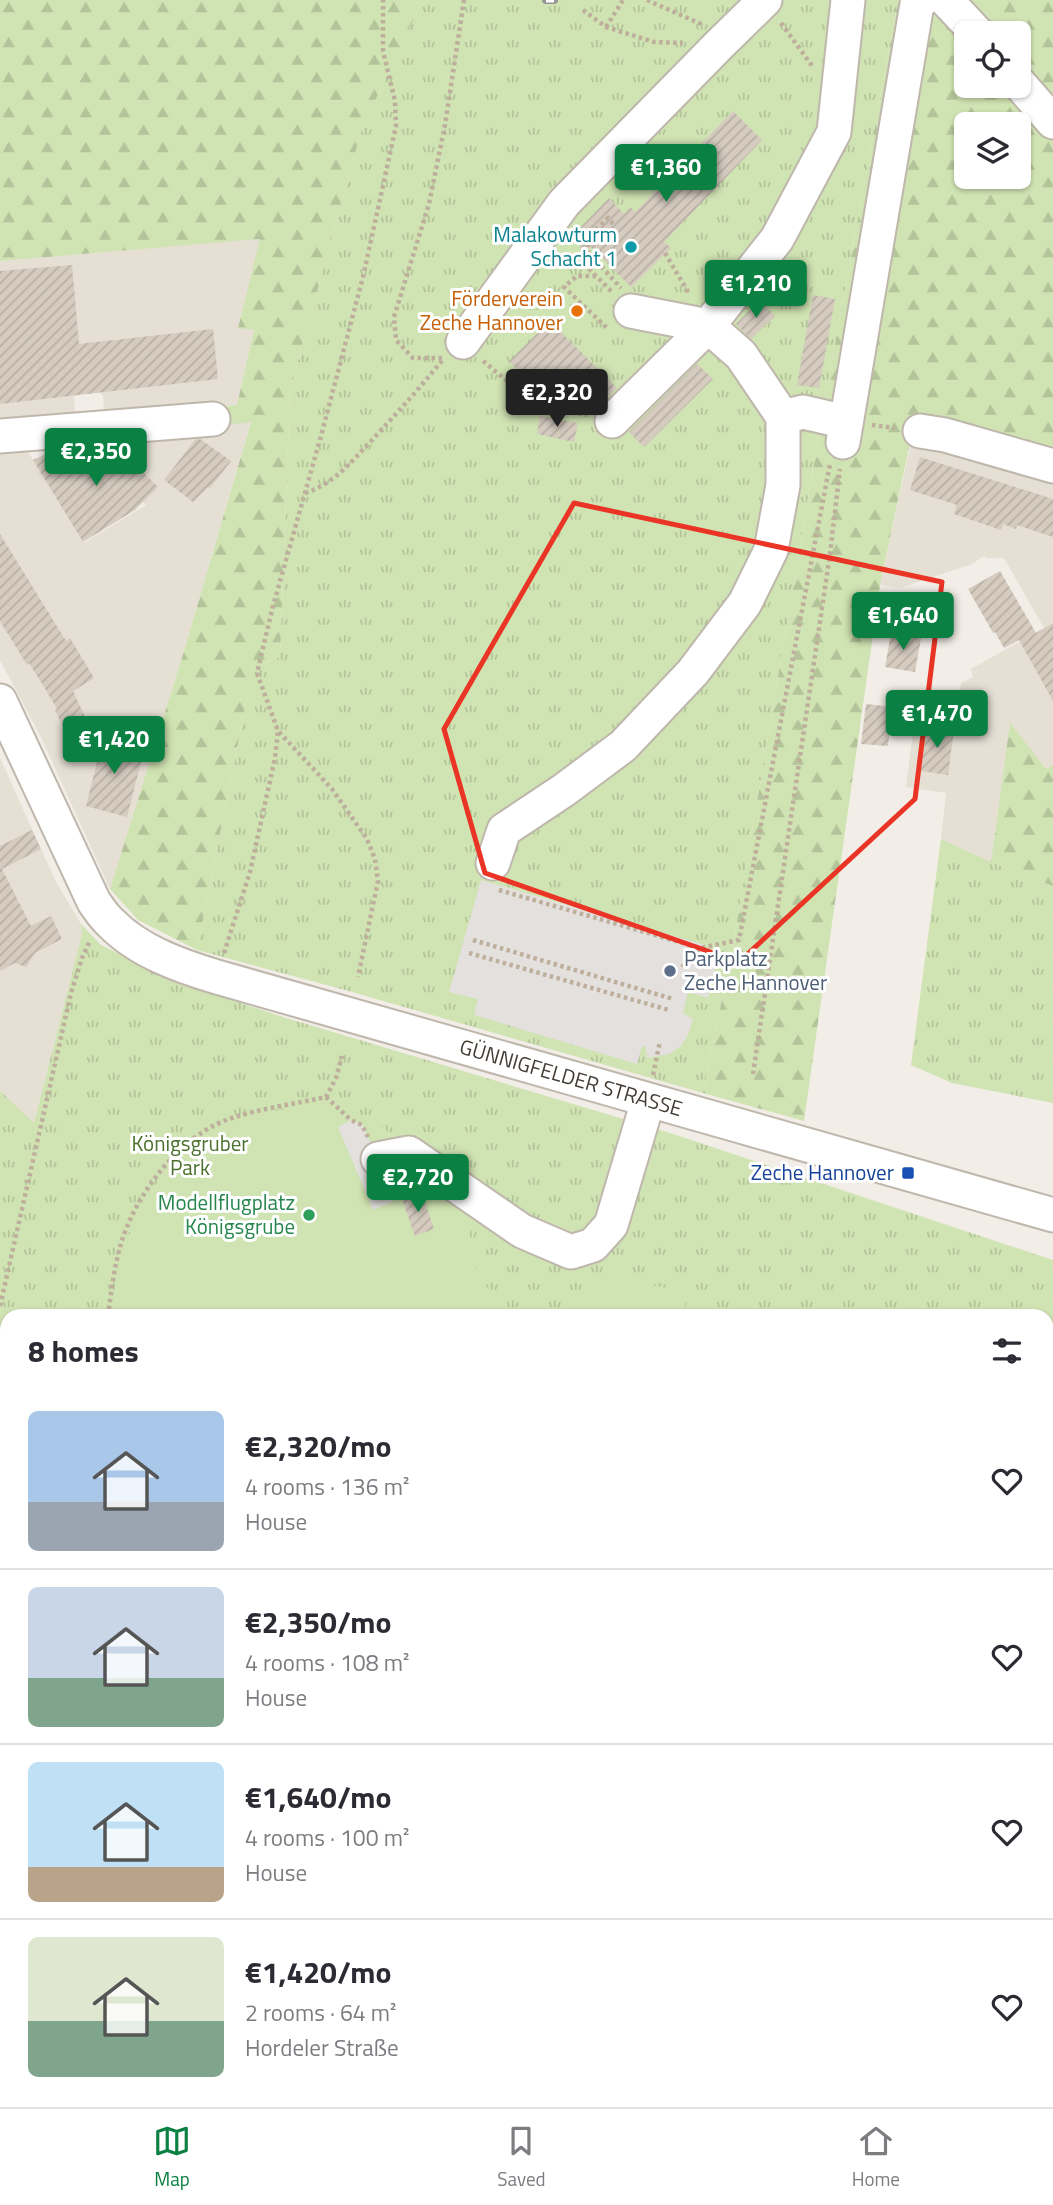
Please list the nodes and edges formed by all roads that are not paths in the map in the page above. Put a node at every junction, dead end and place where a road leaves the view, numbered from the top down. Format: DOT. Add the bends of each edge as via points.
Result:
graph roads {
  1 [pos="848,0"];
  2 [pos="922,0"];
  3 [pos="946,0"];
  4 [pos="764,1"];
  5 [pos="965,21"];
  6 [pos="1031,96"];
  7 [pos="1053,122"];
  8 [pos="628,302"];
  9 [pos="708,326"];
  10 [pos="463,354"];
  11 [pos="783,417"];
  12 [pos="213,419"];
  13 [pos="612,421"];
  14 [pos="920,431"];
  15 [pos="0,436"];
  16 [pos="1053,466"];
  17 [pos="0,701"];
  18 [pos="490,875"];
  19 [pos="648,1101"];
  20 [pos="378,1158"];
  21 [pos="1053,1215"];
  1 -- 9 [label="street" via="834,132 776,239"];
  2 -- 11 [label="street" via="917,4 852,430 803,412"];
  3 -- 5 [label="street"];
  4 -- 10 [label="street" via="564,203"];
  6 -- 7 [label="street"];
  8 -- 9 [label="street"];
  9 -- 11 [label="street" via="741,355"];
  9 -- 13 [label="street"];
  11 -- 18 [label="street" via="783,485 771,550 745,603 693,671 623,746 504,830"];
  12 -- 15 [label="street"];
  14 -- 16 [label="street"];
  17 -- 19 [label="street, GÜNNIGFELDER STRASSE" via="94,902 110,923 132,940 191,969"];
  19 -- 20 [label="street" via="611,1226 593,1245 571,1252 522,1231 409,1153"];
  19 -- 21 [label="street, GÜNNIGFELDER STRASSE"];
}
